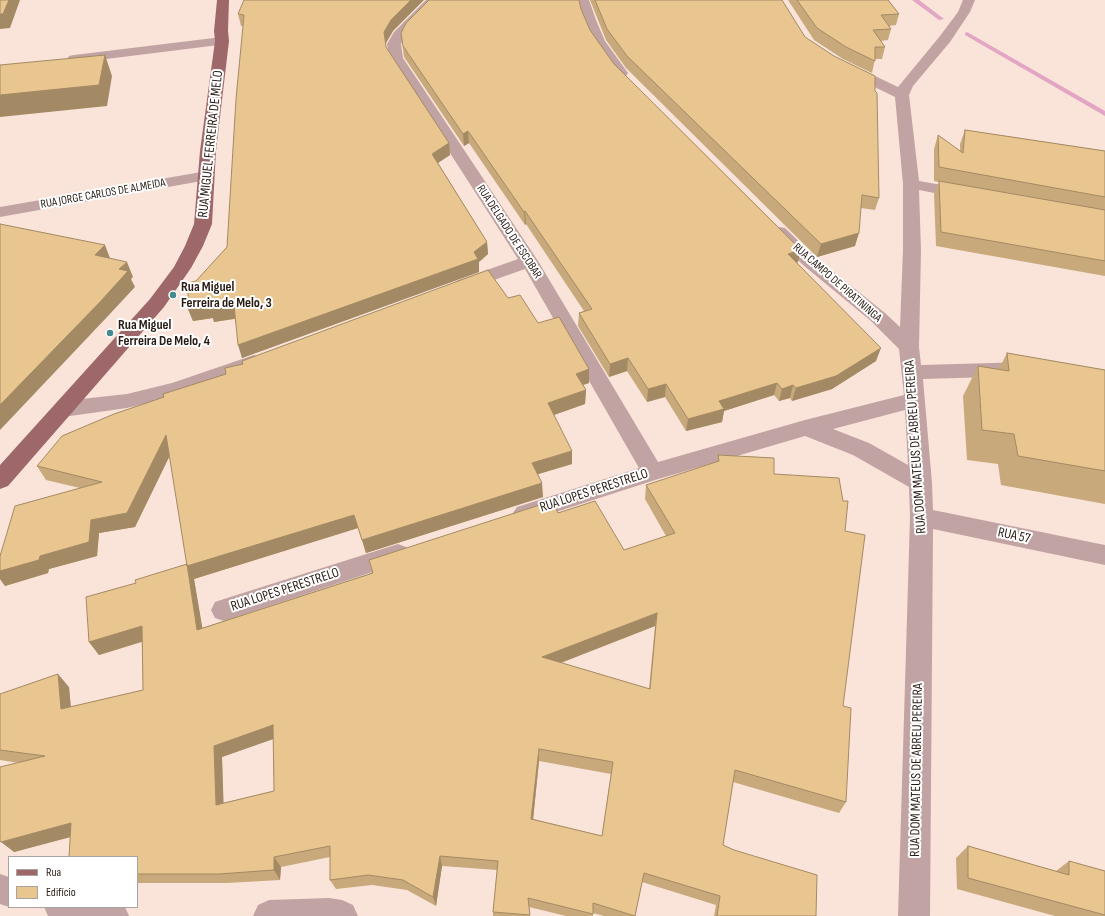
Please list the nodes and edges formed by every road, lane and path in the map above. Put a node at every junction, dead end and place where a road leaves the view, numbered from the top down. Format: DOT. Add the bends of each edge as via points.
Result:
graph roads {
  1 [pos="223,0"];
  2 [pos="433,0"];
  3 [pos="583,0"];
  4 [pos="969,0"];
  5 [pos="222,41"];
  6 [pos="63,60"];
  7 [pos="837,63"];
  8 [pos="631,83"];
  9 [pos="902,94"];
  10 [pos="207,176"];
  11 [pos="911,184"];
  12 [pos="981,196"];
  13 [pos="0,212"];
  14 [pos="770,222"];
  15 [pos="529,261"];
  16 [pos="450,290"];
  17 [pos="909,347"];
  18 [pos="271,356"];
  19 [pos="1046,370"];
  20 [pos="912,372"];
  21 [pos="915,400"];
  22 [pos="63,409"];
  23 [pos="805,428"];
  24 [pos="653,472"];
  25 [pos="0,480"];
  26 [pos="921,483"];
  27 [pos="922,517"];
  28 [pos="502,520"];
  29 [pos="420,547"];
  30 [pos="1105,555"];
  31 [pos="224,610"];
  32 [pos="64,908"];
  33 [pos="113,916"];
  34 [pos="269,916"];
  35 [pos="342,916"];
  36 [pos="914,916"];
  1 -- 5 [label="main road, RUA MIGUEL FERREIRA DE MELO" via="220,31"];
  2 -- 15 [label="street, RUA DELGADO DE ESCOBAR" via="401,32 394,44 396,58"];
  3 -- 8 [label="street" via="598,41"];
  4 -- 9 [label="street" via="964,12 945,39 906,85"];
  5 -- 6 [label="street"];
  5 -- 10 [label="main road, RUA MIGUEL FERREIRA DE MELO"];
  7 -- 9 [label="street"];
  9 -- 11 [label="street, RUA DOM MATEUS DE ABREU PEREIRA"];
  10 -- 13 [label="street, RUA JORGE CARLOS DE ALMEIDA"];
  10 -- 22 [label="main road, RUA MIGUEL FERREIRA DE MELO" via="203,224 182,268 157,302"];
  11 -- 12 [label="street"];
  11 -- 17 [label="street, RUA DOM MATEUS DE ABREU PEREIRA"];
  14 -- 17 [label="street, RUA CAMPO DE PIRATININGA" via="809,261 878,317"];
  15 -- 16 [label="street"];
  15 -- 24 [label="street, RUA DELGADO DE ESCOBAR"];
  17 -- 20 [label="street, RUA DOM MATEUS DE ABREU PEREIRA"];
  18 -- 22 [label="street" via="176,389 127,401"];
  19 -- 20 [label="street" via="1023,368"];
  20 -- 21 [label="street, RUA DOM MATEUS DE ABREU PEREIRA"];
  21 -- 23 [label="street, RUA LOPES PERESTRELO"];
  21 -- 26 [label="street, RUA DOM MATEUS DE ABREU PEREIRA"];
  22 -- 25 [label="main road, RUA MIGUEL FERREIRA DE MELO"];
  23 -- 24 [label="street, RUA LOPES PERESTRELO"];
  23 -- 26 [label="street" via="861,449"];
  24 -- 28 [label="street, RUA LOPES PERESTRELO"];
  26 -- 27 [label="street, RUA DOM MATEUS DE ABREU PEREIRA"];
  27 -- 30 [label="street, RUA 57"];
  27 -- 36 [label="street, RUA DOM MATEUS DE ABREU PEREIRA"];
  29 -- 31 [label="street, RUA LOPES PERESTRELO"];
  32 -- 33 [label="street"];
  34 -- 35 [label="street"];
}
